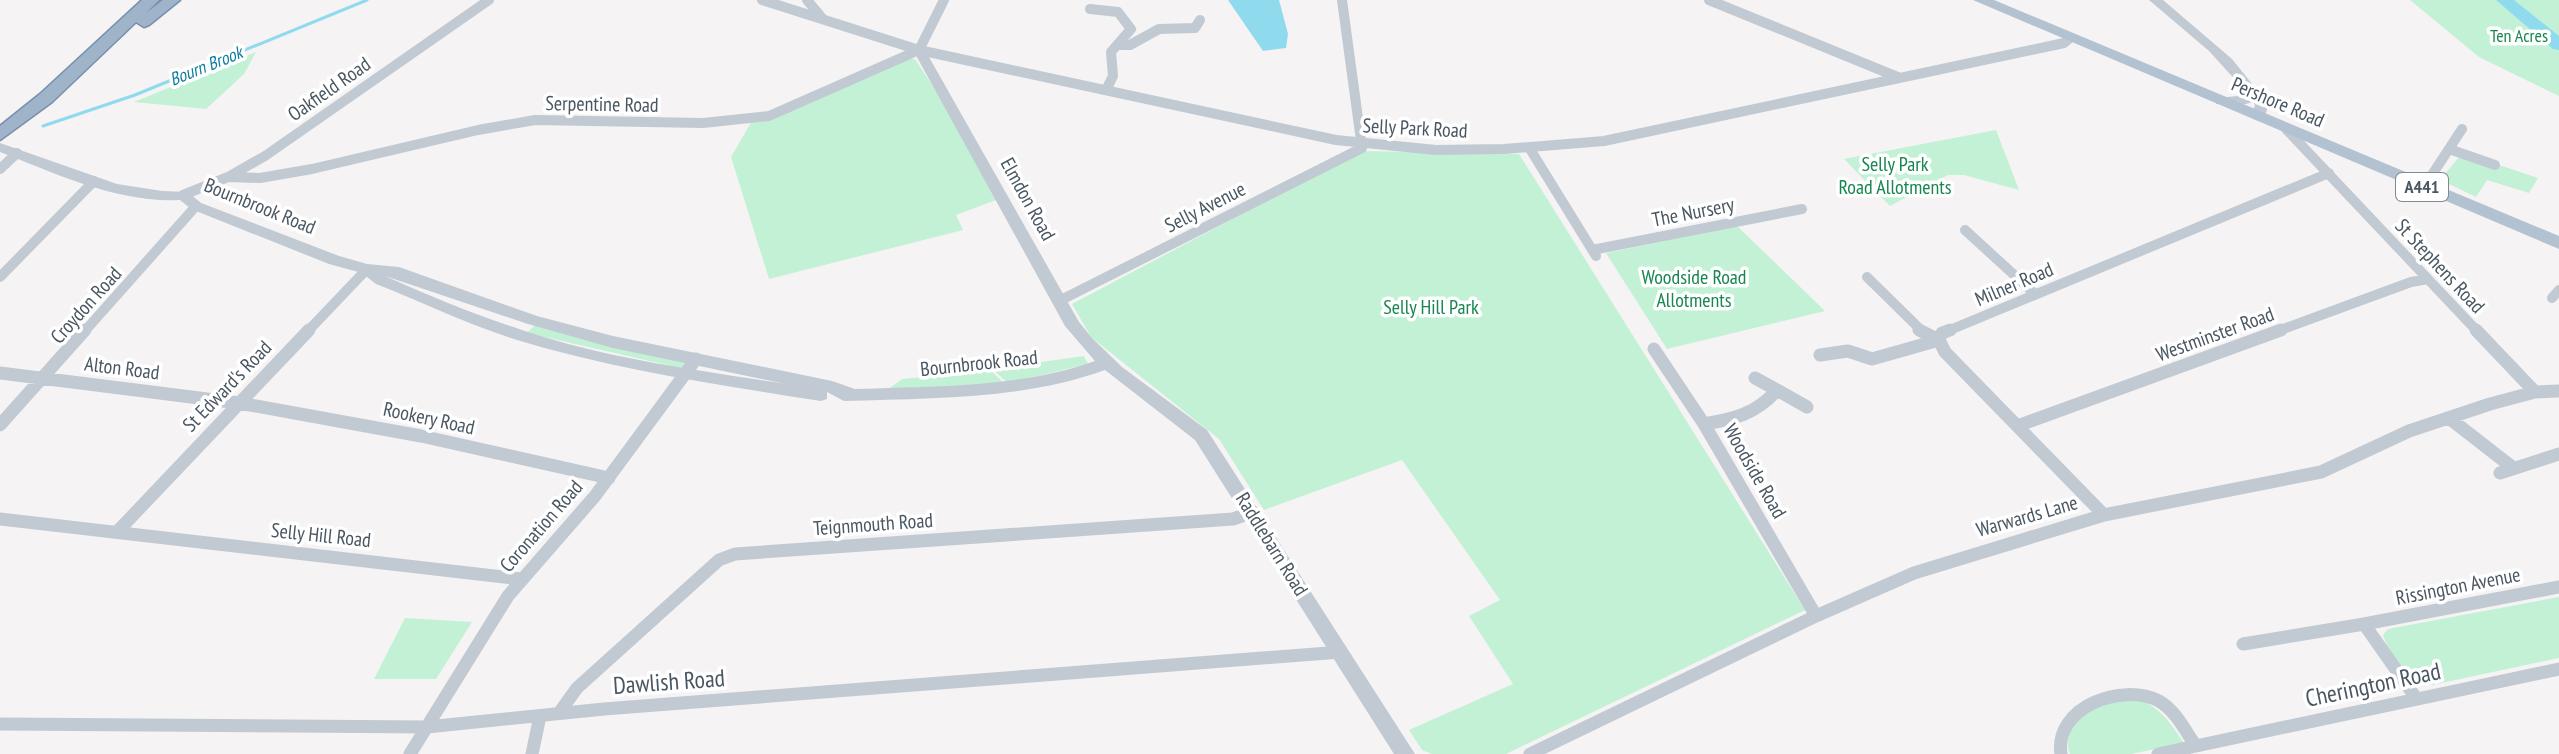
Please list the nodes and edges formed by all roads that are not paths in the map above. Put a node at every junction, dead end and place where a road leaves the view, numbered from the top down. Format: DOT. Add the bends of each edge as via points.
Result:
graph roads {
  1 [pos="151,0"];
  2 [pos="172,0"];
  3 [pos="489,0"];
  4 [pos="762,0"];
  5 [pos="804,0"];
  6 [pos="944,0"];
  7 [pos="1342,0"];
  8 [pos="1709,0"];
  9 [pos="1981,0"];
  10 [pos="2155,0"];
  11 [pos="791,9"];
  12 [pos="1090,9"];
  13 [pos="822,18"];
  14 [pos="1208,31"];
  15 [pos="2070,38"];
  16 [pos="106,43"];
  17 [pos="1117,45"];
  18 [pos="919,50"];
  19 [pos="1900,78"];
  20 [pos="1106,90"];
  21 [pos="2257,97"];
  22 [pos="2221,101"];
  23 [pos="2258,117"];
  24 [pos="2286,129"];
  25 [pos="2462,129"];
  26 [pos="1363,145"];
  27 [pos="4,146"];
  28 [pos="1530,149"];
  29 [pos="2449,149"];
  30 [pos="2495,165"];
  31 [pos="0,169"];
  32 [pos="2329,173"];
  33 [pos="228,177"];
  34 [pos="94,181"];
  35 [pos="2424,187"];
  36 [pos="183,195"];
  37 [pos="196,206"];
  38 [pos="1802,209"];
  39 [pos="1965,230"];
  40 [pos="2559,243"];
  41 [pos="367,269"];
  42 [pos="0,277"];
  43 [pos="1867,277"];
  44 [pos="2428,279"];
  45 [pos="2035,294"];
  46 [pos="1061,300"];
  47 [pos="533,320"];
  48 [pos="519,335"];
  49 [pos="1939,340"];
  50 [pos="1654,349"];
  51 [pos="1820,355"];
  52 [pos="696,359"];
  53 [pos="1107,363"];
  54 [pos="0,373"];
  55 [pos="686,374"];
  56 [pos="44,378"];
  57 [pos="1755,378"];
  58 [pos="1777,390"];
  59 [pos="2559,391"];
  60 [pos="2535,392"];
  61 [pos="853,394"];
  62 [pos="239,403"];
  63 [pos="1807,407"];
  64 [pos="2449,418"];
  65 [pos="1704,424"];
  66 [pos="0,425"];
  67 [pos="2017,426"];
  68 [pos="2559,454"];
  69 [pos="609,478"];
  70 [pos="1253,512"];
  71 [pos="2104,515"];
  72 [pos="0,519"];
  73 [pos="117,532"];
  74 [pos="521,579"];
  75 [pos="2559,587"];
  76 [pos="1816,616"];
  77 [pos="2364,624"];
  78 [pos="2243,644"];
  79 [pos="1341,652"];
  80 [pos="2559,669"];
  81 [pos="2416,698"];
  82 [pos="559,713"];
  83 [pos="540,716"];
  84 [pos="0,724"];
  85 [pos="427,727"];
  86 [pos="2195,745"];
  87 [pos="410,754"];
  88 [pos="532,754"];
  89 [pos="1405,754"];
  90 [pos="1530,754"];
  91 [pos="2061,754"];
  92 [pos="2158,754"];
  1 -- 16 [label="highway"];
  2 -- 16 [label="highway"];
  3 -- 33 [label="street, Oakfield Road"];
  4 -- 11 [label="street, Selly Park Road"];
  5 -- 11 [label="street"];
  5 -- 13 [label="street"];
  6 -- 18 [label="street"];
  7 -- 26 [label="street"];
  8 -- 19 [label="street"];
  9 -- 15 [label="main road, Pershore Road / A441"];
  10 -- 21 [label="street" via="2226,61"];
  11 -- 13 [label="street, Selly Park Road"];
  12 -- 17 [label="street" via="1121,14 1130,32"];
  13 -- 18 [label="street, Selly Park Road"];
  14 -- 17 [label="street" via="1197,24 1159,29 1130,45"];
  15 -- 19 [label="street, Selly Park Road"];
  15 -- 22 [label="main road, Pershore Road / A441"];
  16 -- 27 [label="highway"];
  17 -- 20 [label="street" via="1111,52 1113,76"];
  18 -- 20 [label="street, Selly Park Road"];
  18 -- 33 [label="street, Serpentine Road" via="753,120 553,119 503,124 372,158 260,179"];
  18 -- 46 [label="street, Elmdon Road"];
  19 -- 28 [label="street, Selly Park Road" via="1655,133"];
  20 -- 26 [label="street, Selly Park Road"];
  21 -- 22 [label="street"];
  21 -- 23 [label="street" via="2262,105"];
  22 -- 23 [label="main road, Pershore Road / A441"];
  23 -- 24 [label="main road, Pershore Road / A441"];
  24 -- 32 [label="street, St Stephens Road"];
  24 -- 35 [label="main road, Pershore Road / A441"];
  25 -- 29 [label="street"];
  26 -- 28 [label="street, Selly Park Road"];
  26 -- 46 [label="street, Selly Avenue"];
  27 -- 31 [label="street"];
  27 -- 34 [label="street, Bournbrook Road"];
  28 -- 38 [label="street, The Nursery" via="1594,253"];
  29 -- 30 [label="street"];
  29 -- 35 [label="street"];
  32 -- 44 [label="street, St Stephens Road"];
  32 -- 45 [label="street, Milner Road"];
  33 -- 36 [label="street, Oakfield Road"];
  34 -- 36 [label="street, Bournbrook Road" via="155,197"];
  34 -- 42 [label="street"];
  35 -- 40 [label="main road, Pershore Road / A441"];
  36 -- 37 [label="street, Bournbrook Road"];
  37 -- 41 [label="street, Bournbrook Road"];
  37 -- 56 [label="street, Croydon Road"];
  39 -- 45 [label="street"];
  41 -- 47 [label="street, Bournbrook Road" via="394,271"];
  41 -- 48 [label="street, Bournbrook Road" via="381,280"];
  41 -- 62 [label="street, St Edward's Road"];
  43 -- 49 [label="street" via="1916,328"];
  44 -- 60 [label="street, St Stephens Road"];
  44 -- 67 [label="street, Westminster Road"];
  45 -- 49 [label="street, Milner Road" via="1942,333"];
  46 -- 53 [label="street, Elmdon Road" via="1085,343"];
  47 -- 48 [label="street"];
  47 -- 52 [label="street, Bournbrook Road"];
  48 -- 55 [label="street, Bournbrook Road"];
  49 -- 51 [label="street, Milner Road" via="1872,359 1848,351"];
  49 -- 67 [label="street"];
  50 -- 65 [label="street, Woodside Road"];
  52 -- 55 [label="street, Coronation Road"];
  52 -- 61 [label="street, Bournbrook Road"];
  53 -- 61 [label="street, Bournbrook Road" via="1007,385"];
  53 -- 70 [label="street, Raddlebarn Road" via="1201,435"];
  54 -- 56 [label="street, Alton Road"];
  55 -- 61 [label="street, Bournbrook Road" via="825,396"];
  55 -- 69 [label="street, Coronation Road"];
  56 -- 62 [label="street, Alton Road"];
  56 -- 66 [label="street, Croydon Road"];
  57 -- 58 [label="street"];
  58 -- 63 [label="street"];
  58 -- 65 [label="street" via="1762,409 1747,416"];
  59 -- 60 [label="street, Warwards Lane"];
  60 -- 64 [label="street, Warwards Lane"];
  62 -- 69 [label="street, Rookery Road"];
  62 -- 73 [label="street, St Edward's Road"];
  64 -- 68 [label="street" via="2506,470"];
  64 -- 71 [label="street, Warwards Lane" via="2321,472"];
  65 -- 76 [label="street, Woodside Road"];
  67 -- 71 [label="street"];
  69 -- 74 [label="street, Coronation Road"];
  70 -- 79 [label="street, Raddlebarn Road"];
  70 -- 82 [label="street, Teignmouth Road" via="1233,519 726,556 577,688"];
  71 -- 76 [label="street, Warwards Lane" via="1914,573"];
  72 -- 73 [label="street, Selly Hill Road"];
  73 -- 74 [label="street, Selly Hill Road"];
  74 -- 85 [label="street, Coronation Road"];
  75 -- 77 [label="street, Rissington Avenue"];
  76 -- 90 [label="street, Warwards Lane"];
  77 -- 78 [label="street, Rissington Avenue"];
  77 -- 81 [label="street"];
  79 -- 82 [label="street, Dawlish Road"];
  79 -- 89 [label="street, Raddlebarn Road"];
  80 -- 81 [label="street, Cherington Road"];
  81 -- 86 [label="street, Cherington Road"];
  82 -- 83 [label="street, Dawlish Road"];
  83 -- 85 [label="street, Dawlish Road"];
  83 -- 88 [label="street"];
  84 -- 85 [label="street, Dawlish Road"];
  85 -- 87 [label="street, Coronation Road"];
  86 -- 91 [label="street" via="2176,714 2158,701 2113,695 2086,705 2060,733"];
  86 -- 92 [label="street, Cherington Road"];
}
